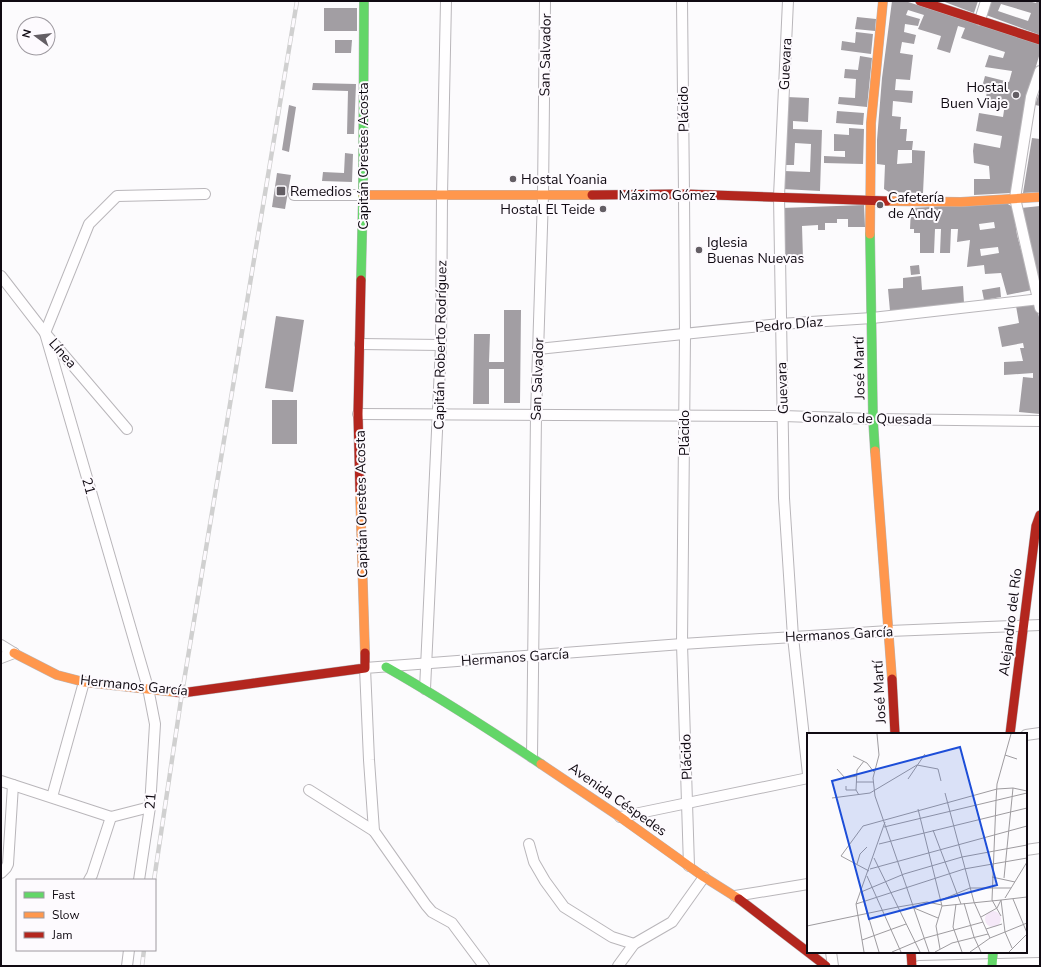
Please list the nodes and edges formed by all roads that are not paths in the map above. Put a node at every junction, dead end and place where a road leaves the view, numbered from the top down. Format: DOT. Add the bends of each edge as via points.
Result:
graph roads {
  1 [pos="364,1"];
  2 [pos="446,1"];
  3 [pos="546,1"];
  4 [pos="682,1"];
  5 [pos="788,1"];
  6 [pos="883,1"];
  7 [pos="920,1"];
  8 [pos="986,1"];
  9 [pos="980,20"];
  10 [pos="1040,40"];
  11 [pos="1040,71"];
  12 [pos="205,194"];
  13 [pos="684,194"];
  14 [pos="294,195"];
  15 [pos="363,195"];
  16 [pos="442,196"];
  17 [pos="543,196"];
  18 [pos="779,196"];
  19 [pos="1040,197"];
  20 [pos="1015,198"];
  21 [pos="870,201"];
  22 [pos="1,276"];
  23 [pos="1039,302"];
  24 [pos="872,318"];
  25 [pos="780,324"];
  26 [pos="45,333"];
  27 [pos="684,335"];
  28 [pos="360,344"];
  29 [pos="441,345"];
  30 [pos="538,349"];
  31 [pos="358,414"];
  32 [pos="438,415"];
  33 [pos="536,415"];
  34 [pos="684,416"];
  35 [pos="783,416"];
  36 [pos="873,419"];
  37 [pos="1040,421"];
  38 [pos="127,429"];
  39 [pos="1040,515"];
  40 [pos="1040,625"];
  41 [pos="1023,626"];
  42 [pos="889,631"];
  43 [pos="793,637"];
  44 [pos="682,644"];
  45 [pos="1,645"];
  46 [pos="14,653"];
  47 [pos="532,656"];
  48 [pos="1,658"];
  49 [pos="426,663"];
  50 [pos="386,667"];
  51 [pos="365,668"];
  52 [pos="84,682"];
  53 [pos="148,688"];
  54 [pos="425,689"];
  55 [pos="895,733"];
  56 [pos="1010,733"];
  57 [pos="1040,733"];
  58 [pos="1027,735"];
  59 [pos="532,757"];
  60 [pos="807,765"];
  61 [pos="807,778"];
  62 [pos="1,781"];
  63 [pos="13,784"];
  64 [pos="309,790"];
  65 [pos="52,798"];
  66 [pos="688,803"];
  67 [pos="150,807"];
  68 [pos="111,817"];
  69 [pos="620,817"];
  70 [pos="374,831"];
  71 [pos="529,844"];
  72 [pos="1040,848"];
  73 [pos="1027,850"];
  74 [pos="689,866"];
  75 [pos="1,872"];
  76 [pos="704,877"];
  77 [pos="90,879"];
  78 [pos="139,879"];
  79 [pos="807,884"];
  80 [pos="734,896"];
  81 [pos="634,944"];
  82 [pos="129,951"];
  83 [pos="807,952"];
  84 [pos="809,953"];
  85 [pos="831,953"];
  86 [pos="912,953"];
  87 [pos="993,953"];
  88 [pos="1040,963"];
  89 [pos="992,965"];
  90 [pos="127,966"];
  91 [pos="484,966"];
  92 [pos="618,966"];
  93 [pos="826,966"];
  94 [pos="833,966"];
  95 [pos="912,966"];
  96 [pos="919,966"];
  1 -- 15 [label="street, Capitán Orestes Acosta"];
  2 -- 16 [label="street, Capitán Roberto Rodríguez"];
  3 -- 17 [label="street, San Salvador"];
  4 -- 13 [label="street, Plácido"];
  5 -- 18 [label="street, Guevara"];
  6 -- 21 [label="street, José Martí" via="871,123"];
  7 -- 9 [label="street"];
  8 -- 9 [label="street"];
  9 -- 10 [label="street"];
  11 -- 20 [label="street" via="1031,97"];
  12 -- 26 [label="street" via="117,196 89,224"];
  13 -- 17 [label="street, Máximo Gómez"];
  13 -- 18 [label="street, Máximo Gómez"];
  13 -- 27 [label="street, Plácido"];
  14 -- 15 [label="street, Máximo Gómez"];
  15 -- 16 [label="street, Máximo Gómez"];
  15 -- 28 [label="street, Capitán Orestes Acosta"];
  16 -- 17 [label="street, Máximo Gómez"];
  16 -- 29 [label="street, Capitán Roberto Rodríguez"];
  17 -- 30 [label="street, San Salvador"];
  18 -- 21 [label="street, Máximo Gómez"];
  18 -- 25 [label="street, Guevara"];
  19 -- 20 [label="street, Máximo Gómez"];
  20 -- 21 [label="street, Máximo Gómez" via="961,202"];
  20 -- 23 [label="street"];
  21 -- 24 [label="street, José Martí"];
  22 -- 26 [label="street, Línea"];
  23 -- 24 [label="street, Pedro Díaz"];
  24 -- 25 [label="street, Pedro Díaz"];
  24 -- 36 [label="street, José Martí"];
  25 -- 27 [label="street, Pedro Díaz"];
  25 -- 35 [label="street, Guevara"];
  26 -- 38 [label="street, Línea"];
  26 -- 53 [label="street, 21"];
  27 -- 30 [label="street, Pedro Díaz"];
  27 -- 34 [label="street, Plácido"];
  28 -- 29 [label="street"];
  28 -- 31 [label="street, Capitán Orestes Acosta"];
  29 -- 32 [label="street, Capitán Roberto Rodríguez"];
  30 -- 33 [label="street, San Salvador"];
  31 -- 32 [label="street, Gonzalo de Quesada"];
  31 -- 51 [label="street, Capitán Orestes Acosta"];
  32 -- 33 [label="street, Gonzalo de Quesada"];
  32 -- 49 [label="street, Capitán Roberto Rodríguez"];
  33 -- 34 [label="street, Gonzalo de Quesada"];
  33 -- 47 [label="street, San Salvador"];
  34 -- 35 [label="street, Gonzalo de Quesada"];
  34 -- 44 [label="street, Plácido"];
  35 -- 36 [label="street, Gonzalo de Quesada"];
  35 -- 43 [label="street, Guevara" via="784,498"];
  36 -- 37 [label="street, Gonzalo de Quesada"];
  36 -- 42 [label="street, José Martí"];
  39 -- 41 [label="street, Alejandro del Río" via="1036,526"];
  40 -- 41 [label="street, Hermanos García"];
  41 -- 42 [label="street, Hermanos García"];
  41 -- 56 [label="street, Alejandro del Río"];
  42 -- 43 [label="street, Hermanos García"];
  42 -- 55 [label="street, José Martí"];
  43 -- 44 [label="street, Hermanos García"];
  43 -- 60 [label="street, Guevara"];
  44 -- 47 [label="street, Hermanos García"];
  44 -- 66 [label="street, Plácido"];
  45 -- 46 [label="street, Hermanos García"];
  46 -- 48 [label="street"];
  46 -- 52 [label="street, Hermanos García" via="57,675"];
  47 -- 49 [label="street, Hermanos García"];
  47 -- 59 [label="street, San Salvador"];
  49 -- 50 [label="street, Hermanos García"];
  49 -- 54 [label="street, Capitán Roberto Rodríguez"];
  50 -- 51 [label="street, Hermanos García"];
  50 -- 54 [label="street, Avenida Céspedes"];
  51 -- 53 [label="street, Hermanos García" via="182,693"];
  51 -- 70 [label="street, Capitán Orestes Acosta"];
  52 -- 53 [label="street, Hermanos García"];
  52 -- 65 [label="street"];
  53 -- 67 [label="street, 21" via="155,724"];
  54 -- 59 [label="street, Avenida Céspedes"];
  57 -- 58 [label="street"];
  59 -- 69 [label="street, Avenida Céspedes"];
  61 -- 66 [label="street"];
  62 -- 63 [label="street"];
  63 -- 65 [label="street"];
  63 -- 75 [label="street" via="8,864"];
  64 -- 70 [label="street"];
  65 -- 68 [label="street"];
  66 -- 69 [label="street"];
  66 -- 74 [label="street, Plácido"];
  67 -- 68 [label="street"];
  67 -- 78 [label="street, 21"];
  68 -- 77 [label="street"];
  69 -- 74 [label="street, Avenida Céspedes"];
  70 -- 91 [label="street" via="426,905 432,912 452,923"];
  71 -- 81 [label="street" via="534,862 544,881 564,907 612,937"];
  72 -- 73 [label="street"];
  74 -- 76 [label="street, Avenida Céspedes"];
  76 -- 80 [label="street, Avenida Céspedes"];
  76 -- 81 [label="street" via="672,922"];
  79 -- 80 [label="street"];
  80 -- 83 [label="street, Avenida Céspedes"];
  81 -- 92 [label="street"];
  82 -- 90 [label="street"];
  84 -- 93 [label="street, Avenida Céspedes"];
  85 -- 94 [label="street"];
  86 -- 95 [label="street"];
  87 -- 89 [label="street"];
  88 -- 89 [label="street"];
  89 -- 96 [label="street"];
}
